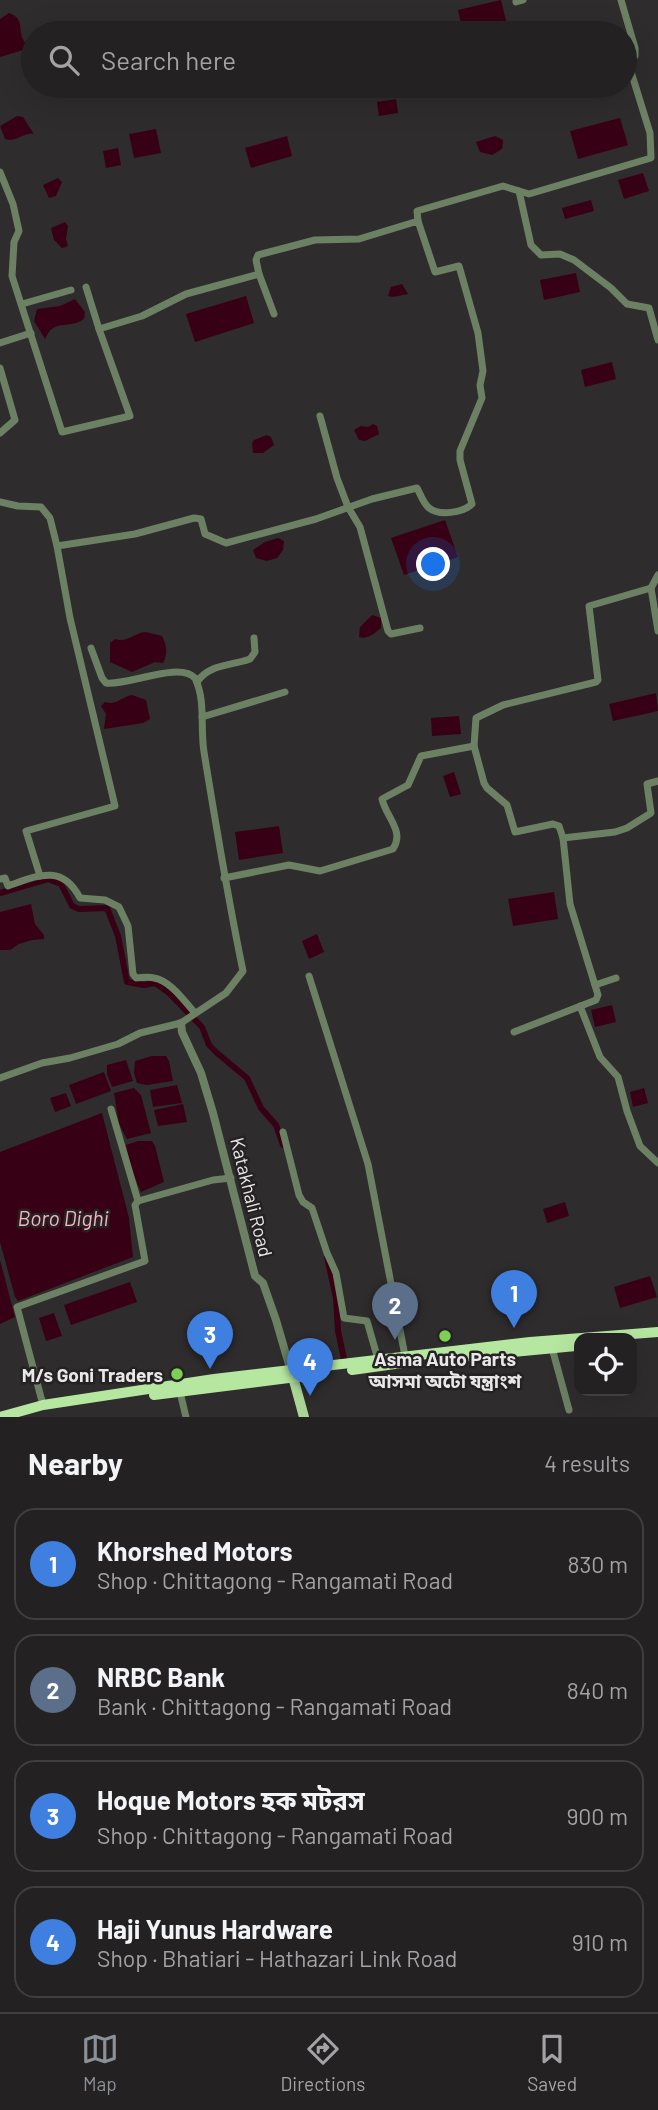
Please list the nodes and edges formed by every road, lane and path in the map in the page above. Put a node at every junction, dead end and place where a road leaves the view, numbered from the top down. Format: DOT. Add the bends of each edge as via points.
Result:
graph roads {
  1 [pos="621,0"];
  2 [pos="627,21"];
  3 [pos="637,91"];
  4 [pos="0,172"];
  5 [pos="519,191"];
  6 [pos="418,222"];
  7 [pos="259,274"];
  8 [pos="86,287"];
  9 [pos="71,290"];
  10 [pos="22,304"];
  11 [pos="274,314"];
  12 [pos="99,329"];
  13 [pos="32,333"];
  14 [pos="658,340"];
  15 [pos="0,343"];
  16 [pos="0,368"];
  17 [pos="320,416"];
  18 [pos="0,433"];
  19 [pos="0,502"];
  20 [pos="348,507"];
  21 [pos="57,547"];
  22 [pos="658,575"];
  23 [pos="652,588"];
  24 [pos="420,628"];
  25 [pos="658,631"];
  26 [pos="254,638"];
  27 [pos="91,648"];
  28 [pos="197,682"];
  29 [pos="285,692"];
  30 [pos="202,717"];
  31 [pos="474,746"];
  32 [pos="658,781"];
  33 [pos="563,838"];
  34 [pos="40,876"];
  35 [pos="224,878"];
  36 [pos="0,879"];
  37 [pos="309,976"];
  38 [pos="616,978"];
  39 [pos="595,985"];
  40 [pos="580,1006"];
  41 [pos="195,1013"];
  42 [pos="181,1023"];
  43 [pos="514,1032"];
  44 [pos="0,1078"];
  45 [pos="111,1109"];
  46 [pos="283,1132"];
  47 [pos="658,1163"];
  48 [pos="231,1178"];
  49 [pos="138,1202"];
  50 [pos="658,1332"];
  51 [pos="658,1338"];
  52 [pos="637,1340"];
  53 [pos="574,1346"];
  54 [pos="552,1348"];
  55 [pos="405,1356"];
  56 [pos="379,1363"];
  57 [pos="292,1374"];
  58 [pos="180,1392"];
  59 [pos="43,1405"];
  60 [pos="569,1410"];
  61 [pos="0,1417"];
  62 [pos="22,1417"];
  63 [pos="186,1417"];
  64 [pos="304,1417"];
  1 -- 2 [label="street"];
  3 -- 5 [label="street" via="650,133 651,158 529,194"];
  4 -- 10 [label="street" via="19,231 12,276"];
  5 -- 6 [label="street" via="503,186 417,211"];
  5 -- 14 [label="street" via="531,245 541,255 560,254 574,260 627,304 649,308"];
  6 -- 7 [label="street" via="359,239 315,240 258,255"];
  6 -- 20 [label="street" via="435,272 459,266 478,333 482,398 460,452 472,504 456,512 431,510 417,488"];
  7 -- 11 [label="street"];
  7 -- 12 [label="street" via="186,295 142,316"];
  8 -- 12 [label="street"];
  9 -- 10 [label="street"];
  10 -- 13 [label="street"];
  12 -- 13 [label="street" via="130,416 62,432"];
  13 -- 15 [label="street"];
  16 -- 18 [label="street" via="15,420"];
  17 -- 20 [label="street"];
  19 -- 21 [label="street" via="41,507 50,519"];
  20 -- 21 [label="street" via="226,543 205,534 201,519 194,518"];
  20 -- 24 [label="street" via="360,527 388,631 391,635"];
  21 -- 34 [label="street" via="69,618 115,806 26,831"];
  22 -- 23 [label="street"];
  23 -- 25 [label="street"];
  23 -- 31 [label="street" via="589,606 597,681 477,716"];
  26 -- 28 [label="street" via="255,652 250,659 212,668"];
  27 -- 28 [label="street" via="106,683 185,672"];
  28 -- 30 [label="street"];
  29 -- 30 [label="street"];
  30 -- 35 [label="street"];
  31 -- 33 [label="street" via="485,786 507,804 515,832 556,824"];
  31 -- 35 [label="street" via="421,756 408,785 382,799 398,833 393,849 320,871 289,865"];
  32 -- 33 [label="street" via="647,784 651,813 627,828"];
  33 -- 39 [label="street" via="570,904"];
  34 -- 36 [label="street" via="8,886 5,878"];
  34 -- 41 [label="street" via="63,877 79,898 119,906 128,926 133,974 162,980"];
  35 -- 41 [label="street" via="243,971 226,993"];
  37 -- 55 [label="street" via="368,1164"];
  38 -- 39 [label="street"];
  39 -- 40 [label="street" via="598,998"];
  40 -- 43 [label="street"];
  40 -- 47 [label="street" via="600,1057 618,1077 640,1146"];
  41 -- 42 [label="street"];
  42 -- 44 [label="street"];
  42 -- 48 [label="street, Katakhali Road" via="201,1073"];
  45 -- 49 [label="street"];
  46 -- 56 [label="street" via="299,1195 312,1208 336,1273 344,1318 368,1321"];
  48 -- 49 [label="street"];
  48 -- 57 [label="street, Katakhali Road" via="256,1276 263,1283"];
  49 -- 59 [label="street" via="145,1261 17,1307"];
  50 -- 55 [label="highway"];
  51 -- 52 [label="highway"];
  53 -- 54 [label="highway"];
  54 -- 56 [label="highway"];
  54 -- 60 [label="street"];
  55 -- 56 [label="highway"];
  56 -- 57 [label="highway"];
  57 -- 58 [label="highway"];
  57 -- 59 [label="highway" via="214,1379"];
  57 -- 64 [label="main road"];
  58 -- 62 [label="highway" via="107,1400"];
  58 -- 63 [label="street"];
  59 -- 61 [label="highway"];
}
